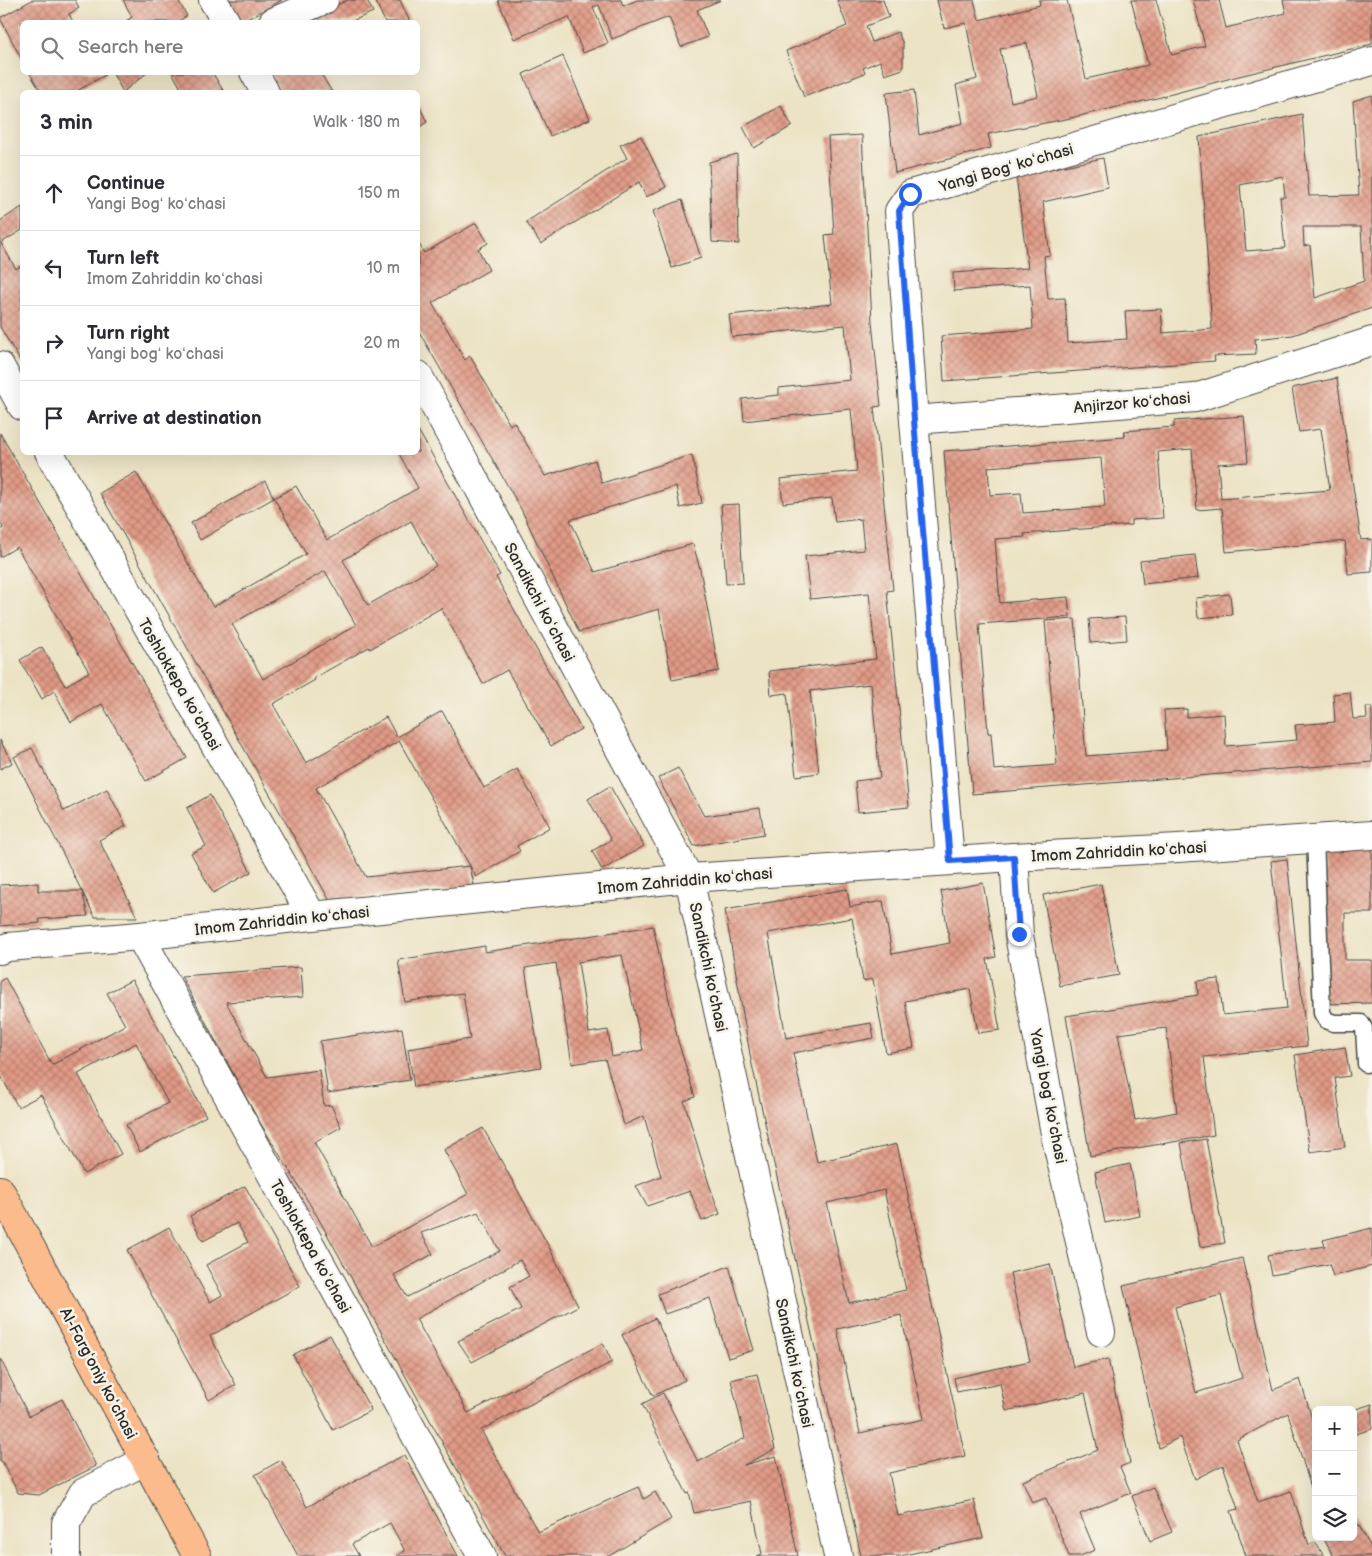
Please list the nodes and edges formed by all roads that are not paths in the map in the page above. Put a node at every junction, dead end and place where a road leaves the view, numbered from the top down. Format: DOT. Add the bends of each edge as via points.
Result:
graph roads {
  1 [pos="213,0"];
  2 [pos="324,0"];
  3 [pos="225,20"];
  4 [pos="278,20"];
  5 [pos="1372,61"];
  6 [pos="256,75"];
  7 [pos="264,90"];
  8 [pos="1372,341"];
  9 [pos="0,366"];
  10 [pos="420,379"];
  11 [pos="20,402"];
  12 [pos="914,420"];
  13 [pos="51,455"];
  14 [pos="1372,835"];
  15 [pos="1314,838"];
  16 [pos="1014,857"];
  17 [pos="950,861"];
  18 [pos="689,878"];
  19 [pos="312,916"];
  20 [pos="140,936"];
  21 [pos="0,950"];
  22 [pos="1366,1064"];
  23 [pos="0,1190"];
  24 [pos="1101,1332"];
  25 [pos="146,1460"];
  26 [pos="66,1556"];
  27 [pos="198,1556"];
  28 [pos="482,1556"];
  29 [pos="838,1556"];
  1 -- 3 [label="street"];
  2 -- 4 [label="street"];
  5 -- 12 [label="street, Yangi Bogʻ koʻchasi" via="910,194 899,211"];
  6 -- 7 [label="street"];
  8 -- 12 [label="street, Anjirzor koʻchasi" via="1195,398"];
  9 -- 11 [label="street"];
  10 -- 18 [label="street, Sandikchi koʻchasi"];
  12 -- 17 [label="street, Yangi Bogʻ koʻchasi"];
  13 -- 19 [label="street, Toshloktepa koʻchasi"];
  14 -- 15 [label="street, Imom Zahriddin koʻchasi"];
  15 -- 16 [label="street, Imom Zahriddin koʻchasi"];
  15 -- 22 [label="lane" via="1322,1013 1330,1022 1361,1023"];
  16 -- 17 [label="street, Imom Zahriddin koʻchasi"];
  16 -- 24 [label="street, Yangi bogʻ koʻchasi" via="1019,934 1056,1139"];
  17 -- 18 [label="street, Imom Zahriddin koʻchasi"];
  18 -- 19 [label="street, Imom Zahriddin koʻchasi"];
  18 -- 29 [label="street, Sandikchi koʻchasi"];
  19 -- 20 [label="street, Imom Zahriddin koʻchasi"];
  20 -- 21 [label="street, Imom Zahriddin koʻchasi"];
  20 -- 28 [label="street, Toshloktepa koʻchasi"];
  23 -- 25 [label="main road, Al-Fargʻoniy koʻchasi"];
  25 -- 26 [label="street" via="83,1493 66,1523"];
  25 -- 27 [label="main road, Al-Fargʻoniy koʻchasi"];
}
